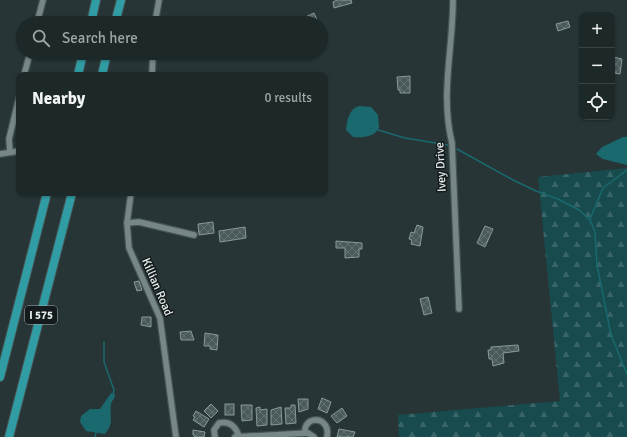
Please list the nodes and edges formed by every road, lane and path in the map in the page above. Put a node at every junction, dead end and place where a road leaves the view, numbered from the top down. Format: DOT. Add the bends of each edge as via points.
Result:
graph roads {
  1 [pos="43,0"];
  2 [pos="96,0"];
  3 [pos="121,0"];
  4 [pos="159,0"];
  5 [pos="453,0"];
  6 [pos="39,16"];
  7 [pos="93,16"];
  8 [pos="117,16"];
  9 [pos="156,16"];
  10 [pos="28,60"];
  11 [pos="81,60"];
  12 [pos="105,60"];
  13 [pos="152,60"];
  14 [pos="25,72"];
  15 [pos="79,72"];
  16 [pos="103,72"];
  17 [pos="152,72"];
  18 [pos="16,110"];
  19 [pos="16,151"];
  20 [pos="10,152"];
  21 [pos="0,154"];
  22 [pos="46,196"];
  23 [pos="71,196"];
  24 [pos="132,196"];
  25 [pos="127,223"];
  26 [pos="194,235"];
  27 [pos="459,309"];
  28 [pos="9,342"];
  29 [pos="0,366"];
  30 [pos="0,377"];
  31 [pos="305,433"];
  32 [pos="237,436"];
  33 [pos="314,436"];
  34 [pos="9,437"];
  35 [pos="176,437"];
  36 [pos="215,437"];
  37 [pos="327,437"];
  1 -- 6 [label="street"];
  2 -- 7 [label="highway"];
  3 -- 8 [label="highway"];
  4 -- 9 [label="street"];
  5 -- 27 [label="street, Ivey Drive" via="446,109 452,143"];
  10 -- 14 [label="street"];
  11 -- 15 [label="highway"];
  12 -- 16 [label="highway"];
  13 -- 17 [label="street"];
  18 -- 20 [label="street" via="9,139"];
  19 -- 20 [label="street"];
  20 -- 21 [label="street"];
  22 -- 28 [label="highway, I 575"];
  23 -- 34 [label="highway, I 575"];
  24 -- 25 [label="street, Killian Road"];
  25 -- 26 [label="street" via="139,222"];
  25 -- 35 [label="street, Killian Road" via="129,248 160,318"];
  28 -- 29 [label="highway"];
  28 -- 30 [label="highway, I 575"];
  31 -- 32 [label="street"];
  31 -- 33 [label="street"];
  31 -- 37 [label="street" via="307,423 311,420 320,420 325,423"];
  32 -- 36 [label="street" via="234,426 226,422 219,423 214,430"];
}
